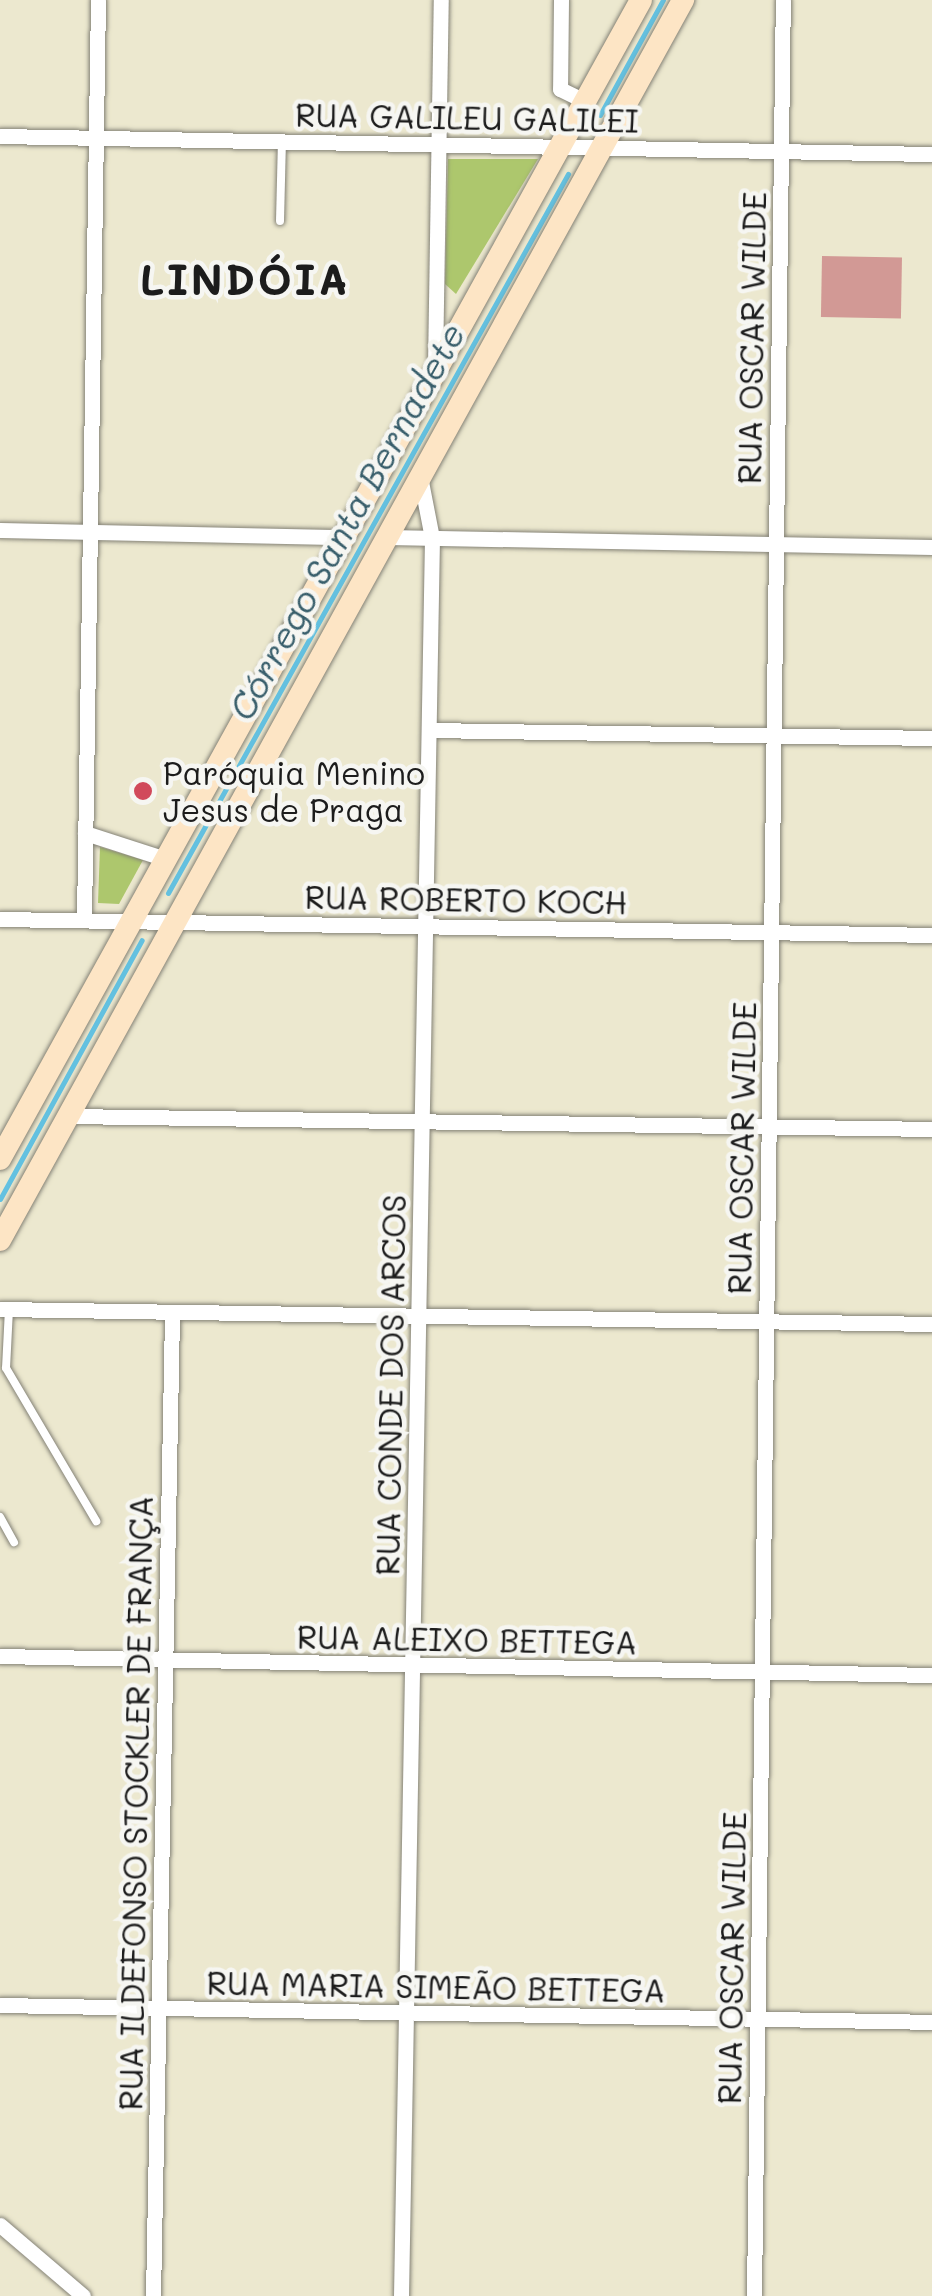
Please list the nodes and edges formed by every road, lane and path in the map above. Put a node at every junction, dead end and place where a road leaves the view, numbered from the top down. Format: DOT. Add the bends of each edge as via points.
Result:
graph roads {
  1 [pos="98,0"];
  2 [pos="441,0"];
  3 [pos="561,0"];
  4 [pos="641,0"];
  5 [pos="683,0"];
  6 [pos="783,0"];
  7 [pos="585,102"];
  8 [pos="0,136"];
  9 [pos="96,138"];
  10 [pos="282,142"];
  11 [pos="438,144"];
  12 [pos="560,147"];
  13 [pos="602,148"];
  14 [pos="781,151"];
  15 [pos="932,154"];
  16 [pos="280,221"];
  17 [pos="436,287"];
  18 [pos="472,306"];
  19 [pos="435,372"];
  20 [pos="420,476"];
  21 [pos="0,530"];
  22 [pos="90,532"];
  23 [pos="345,536"];
  24 [pos="387,537"];
  25 [pos="432,538"];
  26 [pos="776,544"];
  27 [pos="932,547"];
  28 [pos="429,730"];
  29 [pos="774,735"];
  30 [pos="932,738"];
  31 [pos="85,833"];
  32 [pos="166,858"];
  33 [pos="0,919"];
  34 [pos="84,920"];
  35 [pos="132,921"];
  36 [pos="175,922"];
  37 [pos="425,926"];
  38 [pos="771,932"];
  39 [pos="932,935"];
  40 [pos="68,1116"];
  41 [pos="422,1121"];
  42 [pos="769,1126"];
  43 [pos="932,1129"];
  44 [pos="0,1159"];
  45 [pos="0,1240"];
  46 [pos="4,1309"];
  47 [pos="172,1312"];
  48 [pos="418,1316"];
  49 [pos="766,1321"];
  50 [pos="932,1324"];
  51 [pos="0,1517"];
  52 [pos="96,1521"];
  53 [pos="14,1542"];
  54 [pos="0,1656"];
  55 [pos="165,1660"];
  56 [pos="413,1665"];
  57 [pos="762,1672"];
  58 [pos="932,1676"];
  59 [pos="0,2006"];
  60 [pos="159,2008"];
  61 [pos="406,2012"];
  62 [pos="758,2019"];
  63 [pos="932,2022"];
  64 [pos="0,2226"];
  65 [pos="83,2296"];
  66 [pos="153,2296"];
  67 [pos="401,2296"];
  68 [pos="754,2296"];
  1 -- 9 [label="street"];
  2 -- 11 [label="street"];
  3 -- 7 [label="street" via="560,89"];
  4 -- 7 [label="main road"];
  5 -- 13 [label="main road"];
  6 -- 14 [label="street, RUA OSCAR WILDE"];
  7 -- 12 [label="main road"];
  8 -- 9 [label="street, RUA GALILEU GALILEI"];
  9 -- 10 [label="street, RUA GALILEU GALILEI"];
  9 -- 22 [label="street"];
  10 -- 11 [label="street, RUA GALILEU GALILEI"];
  10 -- 16 [label="lane"];
  11 -- 12 [label="street, RUA GALILEU GALILEI"];
  11 -- 17 [label="street"];
  12 -- 13 [label="street, RUA GALILEU GALILEI"];
  12 -- 18 [label="main road"];
  13 -- 14 [label="street, RUA GALILEU GALILEI"];
  13 -- 20 [label="main road"];
  14 -- 15 [label="street, RUA GALILEU GALILEI"];
  14 -- 26 [label="street, RUA OSCAR WILDE"];
  17 -- 18 [label="street" via="442,302"];
  17 -- 19 [label="street"];
  18 -- 19 [label="main road"];
  19 -- 23 [label="main road"];
  20 -- 24 [label="main road"];
  20 -- 25 [label="street, RUA CONDE DOS ARCOS"];
  21 -- 22 [label="street"];
  22 -- 23 [label="street"];
  22 -- 31 [label="street"];
  23 -- 32 [label="main road"];
  24 -- 25 [label="street"];
  24 -- 36 [label="main road"];
  25 -- 26 [label="street"];
  25 -- 28 [label="street, RUA CONDE DOS ARCOS"];
  26 -- 27 [label="street"];
  26 -- 29 [label="street, RUA OSCAR WILDE"];
  28 -- 29 [label="street"];
  28 -- 37 [label="street, RUA CONDE DOS ARCOS"];
  29 -- 30 [label="street"];
  29 -- 38 [label="street, RUA OSCAR WILDE"];
  31 -- 32 [label="street"];
  31 -- 34 [label="street"];
  32 -- 35 [label="main road"];
  33 -- 34 [label="street, RUA ROBERTO KOCH"];
  34 -- 35 [label="street, RUA ROBERTO KOCH"];
  35 -- 36 [label="street, RUA ROBERTO KOCH"];
  35 -- 44 [label="main road"];
  36 -- 37 [label="street, RUA ROBERTO KOCH"];
  36 -- 40 [label="main road"];
  37 -- 38 [label="street, RUA ROBERTO KOCH"];
  37 -- 41 [label="street, RUA CONDE DOS ARCOS"];
  38 -- 39 [label="street, RUA ROBERTO KOCH"];
  38 -- 42 [label="street, RUA OSCAR WILDE"];
  40 -- 41 [label="street"];
  40 -- 45 [label="main road"];
  41 -- 42 [label="street"];
  41 -- 48 [label="street, RUA CONDE DOS ARCOS"];
  42 -- 43 [label="street"];
  42 -- 49 [label="street, RUA OSCAR WILDE"];
  46 -- 47 [label="street"];
  46 -- 52 [label="lane" via="6,1368"];
  47 -- 48 [label="street"];
  47 -- 55 [label="street, RUA ILDEFONSO STOCKLER DE FRANÇA"];
  48 -- 49 [label="street"];
  48 -- 56 [label="street, RUA CONDE DOS ARCOS"];
  49 -- 50 [label="street"];
  49 -- 57 [label="street, RUA OSCAR WILDE"];
  51 -- 53 [label="lane"];
  54 -- 55 [label="street, RUA ALEIXO BETTEGA"];
  55 -- 56 [label="street, RUA ALEIXO BETTEGA"];
  55 -- 60 [label="street, RUA ILDEFONSO STOCKLER DE FRANÇA"];
  56 -- 57 [label="street, RUA ALEIXO BETTEGA"];
  56 -- 61 [label="street, RUA CONDE DOS ARCOS"];
  57 -- 58 [label="street, RUA ALEIXO BETTEGA"];
  57 -- 62 [label="street, RUA OSCAR WILDE"];
  59 -- 60 [label="street, RUA MARIA SIMEÃO BETTEGA"];
  60 -- 61 [label="street, RUA MARIA SIMEÃO BETTEGA"];
  60 -- 66 [label="street, RUA ILDEFONSO STOCKLER DE FRANÇA"];
  61 -- 62 [label="street, RUA MARIA SIMEÃO BETTEGA"];
  61 -- 67 [label="street, RUA CONDE DOS ARCOS"];
  62 -- 63 [label="street, RUA MARIA SIMEÃO BETTEGA"];
  62 -- 68 [label="street, RUA OSCAR WILDE"];
  64 -- 65 [label="street"];
}
